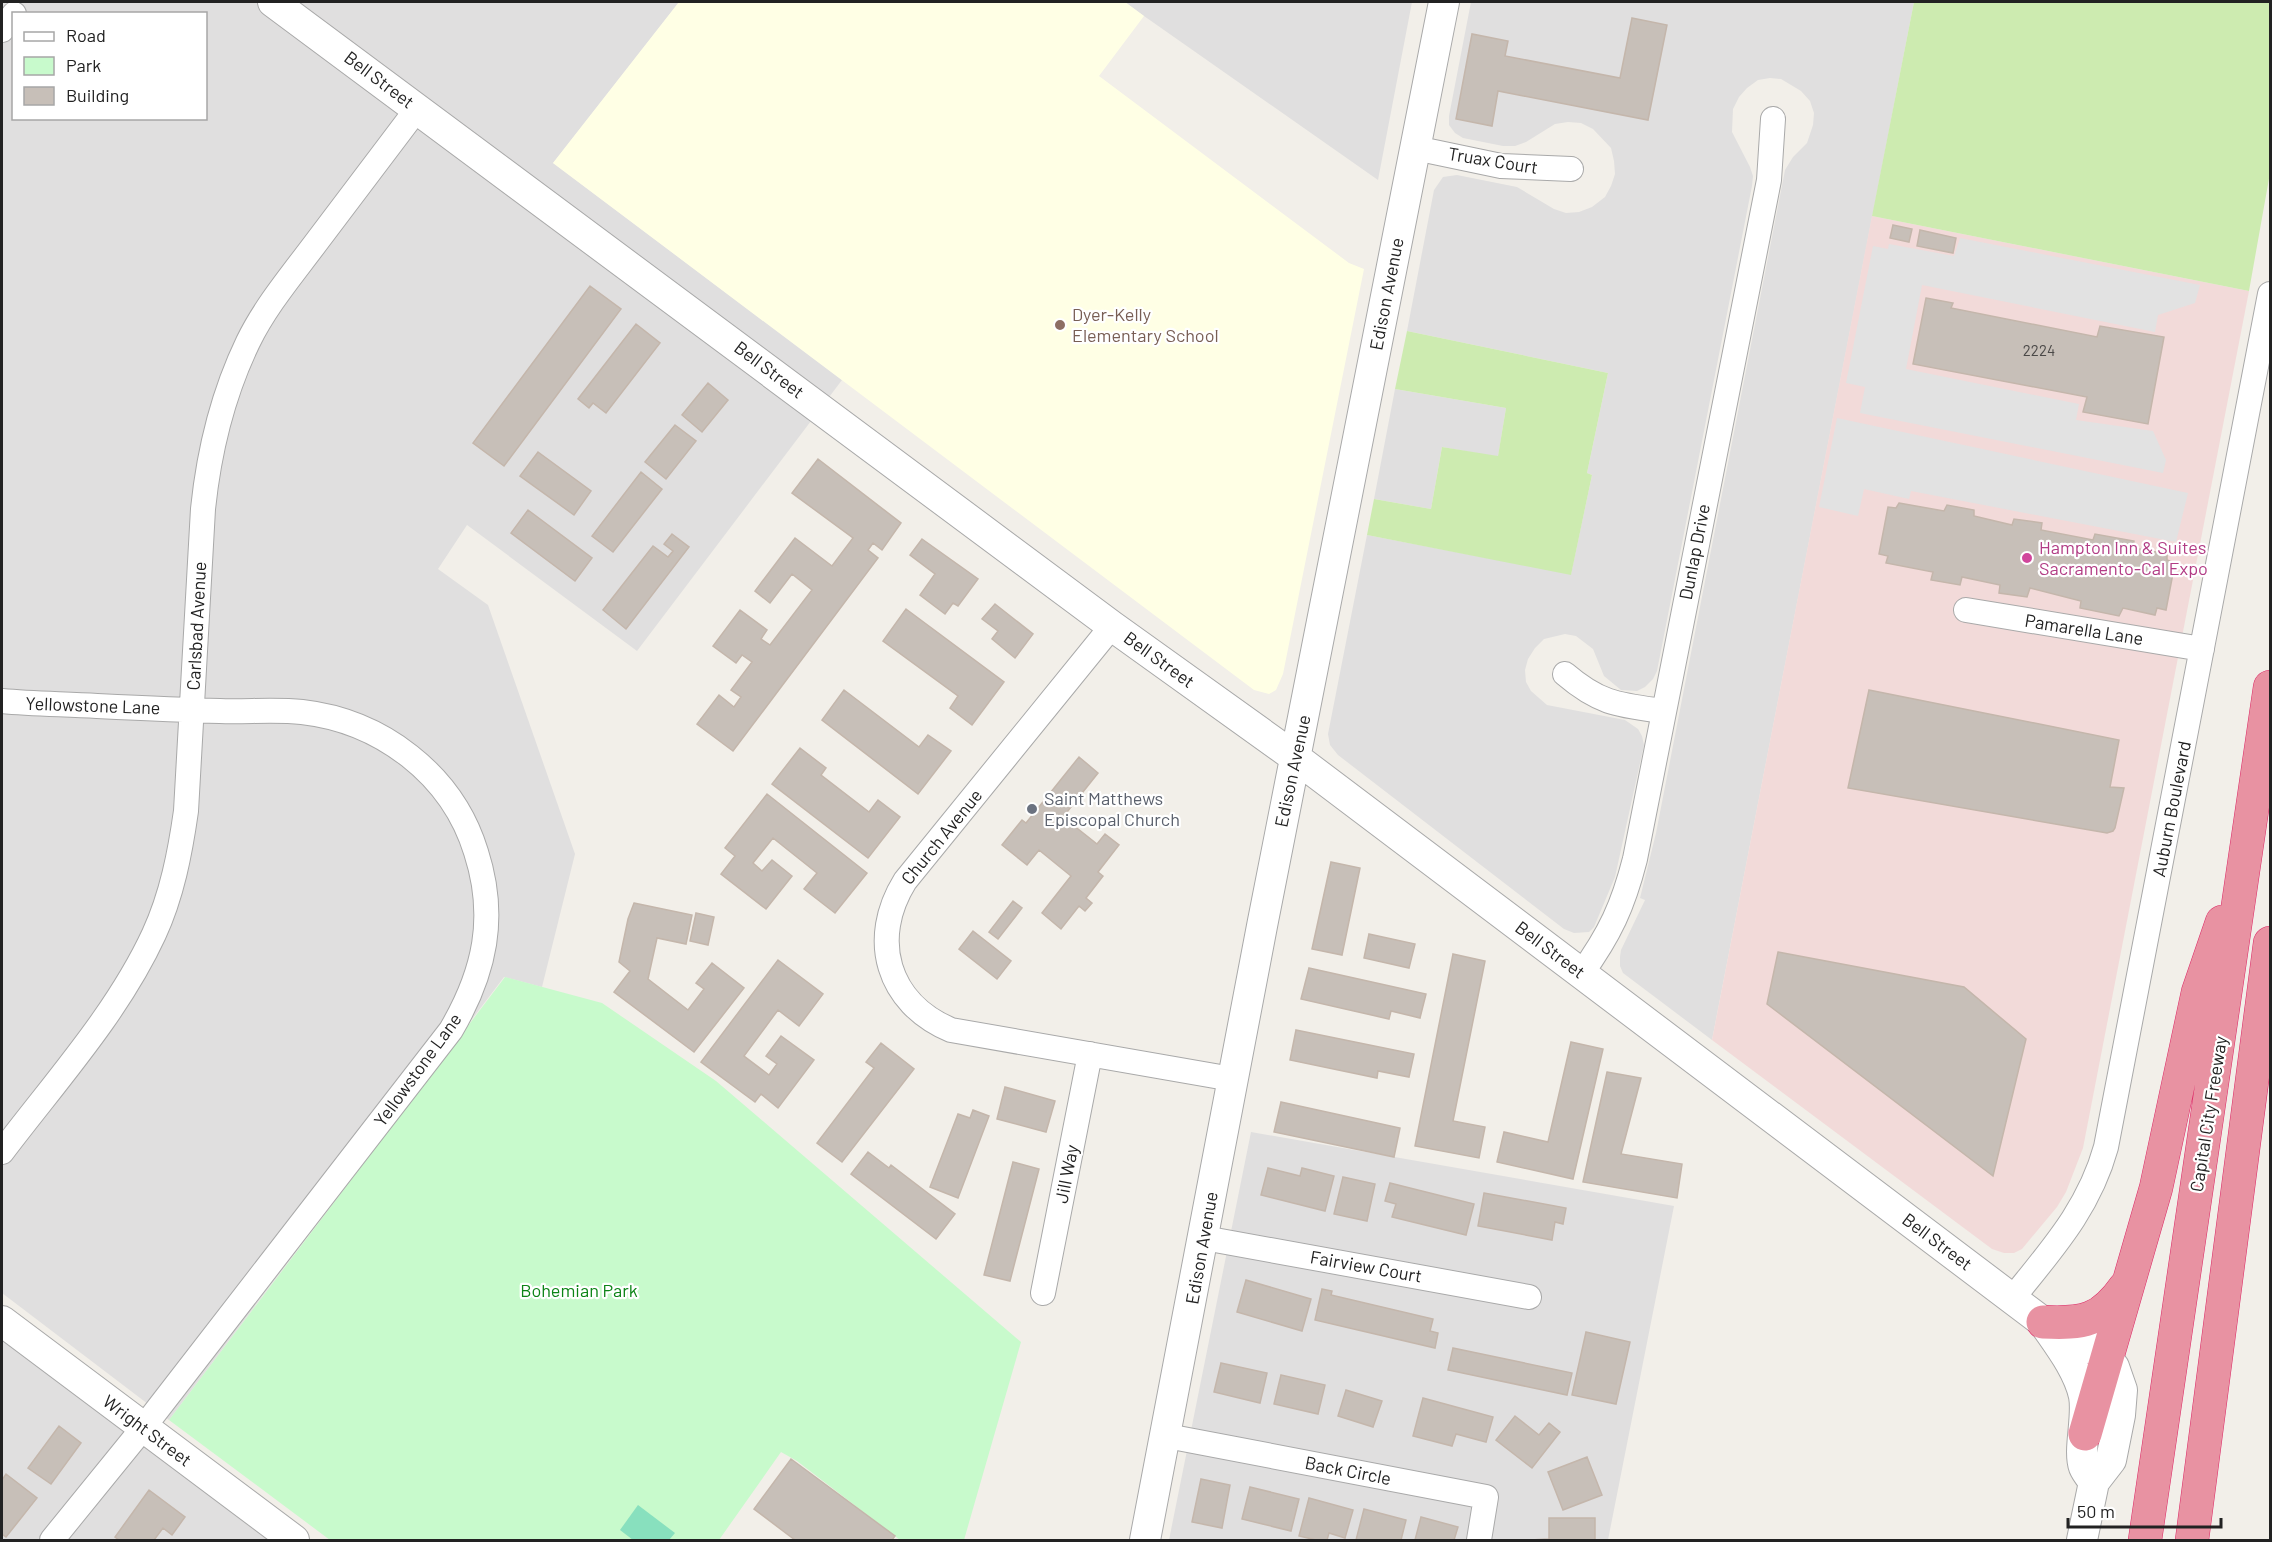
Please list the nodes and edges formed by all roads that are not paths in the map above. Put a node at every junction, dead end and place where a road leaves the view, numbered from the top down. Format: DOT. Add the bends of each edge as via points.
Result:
graph roads {
  1 [pos="273,2"];
  2 [pos="1444,2"];
  3 [pos="12,17"];
  4 [pos="2,30"];
  5 [pos="417,109"];
  6 [pos="1773,119"];
  7 [pos="1415,148"];
  8 [pos="1571,169"];
  9 [pos="2271,294"];
  10 [pos="1966,610"];
  11 [pos="1113,626"];
  12 [pos="2202,649"];
  13 [pos="1565,674"];
  14 [pos="2271,687"];
  15 [pos="2,701"];
  16 [pos="192,709"];
  17 [pos="1663,711"];
  18 [pos="1296,758"];
  19 [pos="2242,870"];
  20 [pos="2271,943"];
  21 [pos="1581,974"];
  22 [pos="1090,1054"];
  23 [pos="1232,1079"];
  24 [pos="2,1152"];
  25 [pos="1204,1238"];
  26 [pos="2128,1283"];
  27 [pos="1043,1293"];
  28 [pos="1528,1297"];
  29 [pos="2012,1299"];
  30 [pos="2,1321"];
  31 [pos="2043,1322"];
  32 [pos="2106,1358"];
  33 [pos="143,1428"];
  34 [pos="2085,1434"];
  35 [pos="1167,1436"];
  36 [pos="2094,1482"];
  37 [pos="52,1540"];
  38 [pos="294,1540"];
  39 [pos="1145,1540"];
  40 [pos="1479,1540"];
  41 [pos="2082,1540"];
  42 [pos="2145,1540"];
  43 [pos="2192,1540"];
  1 -- 5 [label="street, Bell Street"];
  2 -- 7 [label="street, Edison Avenue"];
  3 -- 4 [label="street"];
  5 -- 11 [label="street, Bell Street"];
  5 -- 16 [label="street, Carlsbad Avenue" via="271,303 231,380 207,465"];
  6 -- 17 [label="street, Dunlap Drive" via="1769,180"];
  7 -- 8 [label="street, Truax Court" via="1501,166"];
  7 -- 18 [label="street, Edison Avenue"];
  9 -- 12 [label="street, Auburn Boulevard"];
  10 -- 12 [label="street, Pamarella Lane"];
  11 -- 18 [label="street, Bell Street"];
  11 -- 22 [label="street, Church Avenue" via="905,881 891,908 886,938 896,981 913,1006 937,1024 961,1032"];
  12 -- 29 [label="street, Auburn Boulevard" via="2101,1165 2074,1220"];
  13 -- 17 [label="street" via="1584,691 1601,699"];
  14 -- 19 [label="highway, Capital City Freeway"];
  15 -- 16 [label="street, Yellowstone Lane"];
  16 -- 24 [label="street, Carlsbad Avenue" via="180,852 155,932 114,1005"];
  16 -- 33 [label="street, Yellowstone Lane" via="328,716 381,736 405,752 445,791 469,832 481,867 487,924 476,979 451,1030"];
  17 -- 21 [label="street, Dunlap Drive" via="1627,890 1606,938"];
  18 -- 21 [label="street, Bell Street"];
  18 -- 23 [label="street, Edison Avenue"];
  19 -- 26 [label="highway" via="2198,992 2156,1188"];
  19 -- 42 [label="highway, Capital City Freeway"];
  20 -- 43 [label="highway, Capital City Freeway"];
  21 -- 29 [label="street, Bell Street"];
  22 -- 23 [label="street, Church Avenue"];
  22 -- 27 [label="street, Jill Way"];
  23 -- 25 [label="street, Edison Avenue"];
  25 -- 28 [label="street, Fairview Court"];
  25 -- 35 [label="street, Edison Avenue"];
  26 -- 31 [label="highway" via="2108,1306 2083,1322"];
  26 -- 32 [label="highway"];
  29 -- 31 [label="street, Bell Street"];
  30 -- 33 [label="street, Wright Street"];
  31 -- 32 [label="street, Bell Street" via="2077,1336"];
  31 -- 34 [label="street, Bell Street" via="2084,1395"];
  32 -- 34 [label="highway"];
  32 -- 36 [label="street" via="2120,1381 2122,1401 2111,1460"];
  33 -- 37 [label="street, Yellowstone Lane"];
  33 -- 38 [label="street, Wright Street"];
  34 -- 36 [label="street" via="2084,1468"];
  35 -- 39 [label="street, Edison Avenue"];
  35 -- 40 [label="street, Back Circle" via="1486,1497"];
  36 -- 41 [label="street"];
}
